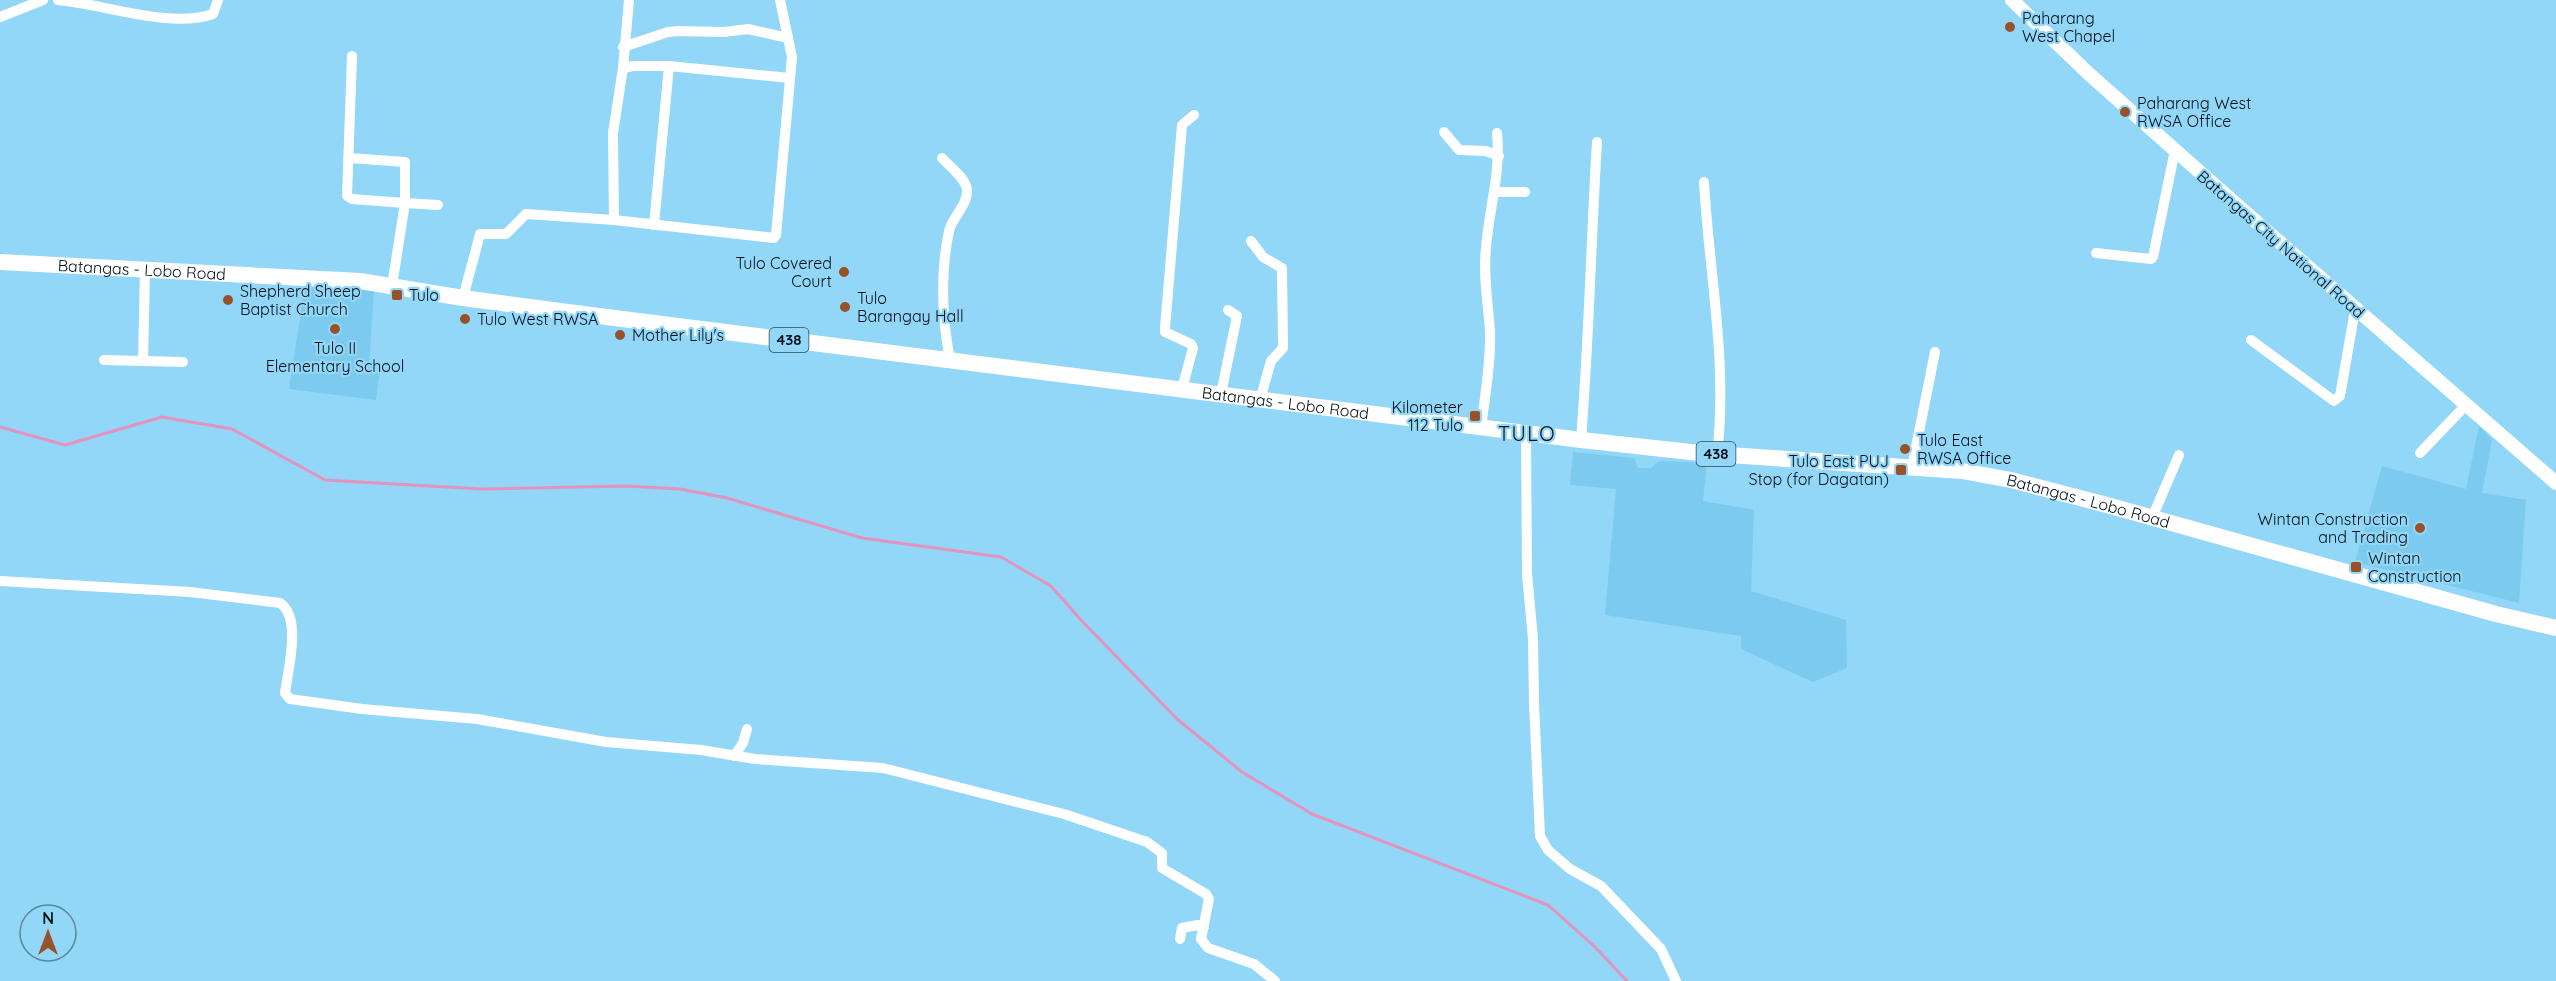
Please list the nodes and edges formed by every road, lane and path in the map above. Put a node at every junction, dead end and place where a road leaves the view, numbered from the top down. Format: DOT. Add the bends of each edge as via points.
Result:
graph roads {
  1 [pos="43,0"];
  2 [pos="58,0"];
  3 [pos="218,0"];
  4 [pos="629,0"];
  5 [pos="780,0"];
  6 [pos="2012,0"];
  7 [pos="81,1"];
  8 [pos="0,17"];
  9 [pos="788,38"];
  10 [pos="623,47"];
  11 [pos="352,56"];
  12 [pos="669,66"];
  13 [pos="622,68"];
  14 [pos="790,78"];
  15 [pos="1194,115"];
  16 [pos="1444,132"];
  17 [pos="1497,133"];
  18 [pos="1597,142"];
  19 [pos="2175,150"];
  20 [pos="1499,156"];
  21 [pos="349,158"];
  22 [pos="942,158"];
  23 [pos="1704,182"];
  24 [pos="1496,192"];
  25 [pos="1525,192"];
  26 [pos="405,202"];
  27 [pos="438,205"];
  28 [pos="614,220"];
  29 [pos="654,225"];
  30 [pos="1251,241"];
  31 [pos="2096,253"];
  32 [pos="0,262"];
  33 [pos="145,271"];
  34 [pos="392,286"];
  35 [pos="463,298"];
  36 [pos="1228,310"];
  37 [pos="2355,310"];
  38 [pos="2251,340"];
  39 [pos="1935,352"];
  40 [pos="104,360"];
  41 [pos="950,360"];
  42 [pos="143,361"];
  43 [pos="183,362"];
  44 [pos="1182,389"];
  45 [pos="1221,394"];
  46 [pos="1260,400"];
  47 [pos="2466,405"];
  48 [pos="1481,428"];
  49 [pos="1526,433"];
  50 [pos="1581,440"];
  51 [pos="2420,453"];
  52 [pos="1718,454"];
  53 [pos="2179,455"];
  54 [pos="1912,466"];
  55 [pos="2556,483"];
  56 [pos="2152,518"];
  57 [pos="0,581"];
  58 [pos="2556,628"];
  59 [pos="747,729"];
  60 [pos="734,756"];
  61 [pos="1204,927"];
  62 [pos="1180,939"];
  63 [pos="1275,981"];
  64 [pos="1676,981"];
  1 -- 8 [label="street"];
  2 -- 7 [label="street"];
  3 -- 7 [label="street" via="213,14 184,18 142,15"];
  4 -- 10 [label="street"];
  5 -- 9 [label="street"];
  6 -- 19 [label="street, Batangas City National Road"];
  9 -- 10 [label="street" via="748,29 678,31"];
  9 -- 14 [label="street" via="792,57"];
  10 -- 13 [label="street"];
  11 -- 21 [label="street"];
  12 -- 13 [label="street"];
  12 -- 14 [label="street"];
  12 -- 29 [label="street"];
  13 -- 28 [label="street" via="614,133"];
  14 -- 29 [label="street" via="774,238"];
  15 -- 44 [label="street" via="1182,125 1165,328 1193,348"];
  16 -- 20 [label="street" via="1459,150 1486,151"];
  17 -- 20 [label="street"];
  18 -- 50 [label="street"];
  19 -- 31 [label="street" via="2153,257"];
  19 -- 37 [label="street, Batangas City National Road"];
  20 -- 24 [label="street"];
  21 -- 26 [label="street" via="405,162"];
  21 -- 26 [label="street" via="348,198"];
  22 -- 41 [label="street" via="966,185 968,193 950,229 945,255 943,316"];
  23 -- 52 [label="street" via="1720,369 1722,416"];
  24 -- 25 [label="street"];
  24 -- 48 [label="street" via="1485,249 1490,332"];
  26 -- 27 [label="street"];
  26 -- 34 [label="street"];
  28 -- 29 [label="street"];
  28 -- 35 [label="street" via="526,214 506,234 480,234"];
  30 -- 46 [label="street" via="1263,257 1282,268 1283,348 1271,361"];
  32 -- 33 [label="main road, Batangas - Lobo Road / 438"];
  33 -- 34 [label="main road, Batangas - Lobo Road / 438" via="319,278"];
  33 -- 42 [label="street"];
  34 -- 35 [label="main road, Batangas - Lobo Road / 438"];
  35 -- 41 [label="main road, Batangas - Lobo Road / 438"];
  36 -- 45 [label="street" via="1237,316"];
  37 -- 38 [label="street" via="2340,396 2334,401"];
  37 -- 47 [label="street, Batangas City National Road"];
  39 -- 54 [label="street"];
  40 -- 42 [label="street"];
  41 -- 44 [label="main road, Batangas - Lobo Road / 438"];
  42 -- 43 [label="street"];
  44 -- 45 [label="main road, Batangas - Lobo Road / 438"];
  45 -- 46 [label="main road, Batangas - Lobo Road / 438"];
  46 -- 48 [label="main road, Batangas - Lobo Road / 438"];
  47 -- 51 [label="street"];
  47 -- 55 [label="street, Batangas City National Road"];
  48 -- 49 [label="main road, Batangas - Lobo Road / 438"];
  49 -- 50 [label="main road, Batangas - Lobo Road / 438"];
  49 -- 64 [label="street" via="1527,574 1540,836 1548,850 1570,869 1601,886 1661,949"];
  50 -- 52 [label="main road, Batangas - Lobo Road / 438"];
  52 -- 54 [label="main road, Batangas - Lobo Road / 438"];
  53 -- 56 [label="street"];
  54 -- 56 [label="main road, Batangas - Lobo Road / 438" via="2011,480"];
  56 -- 58 [label="main road, Batangas - Lobo Road / 438"];
  57 -- 60 [label="street" via="173,590 280,603 287,608 291,620 285,693 290,699 383,712 477,718 606,742"];
  59 -- 60 [label="street" via="744,743"];
  60 -- 61 [label="street" via="883,768 1064,814 1147,842 1162,853 1162,868 1206,894 1209,899"];
  61 -- 62 [label="street" via="1182,928"];
  61 -- 63 [label="street" via="1201,939 1208,948 1254,964"];
}
